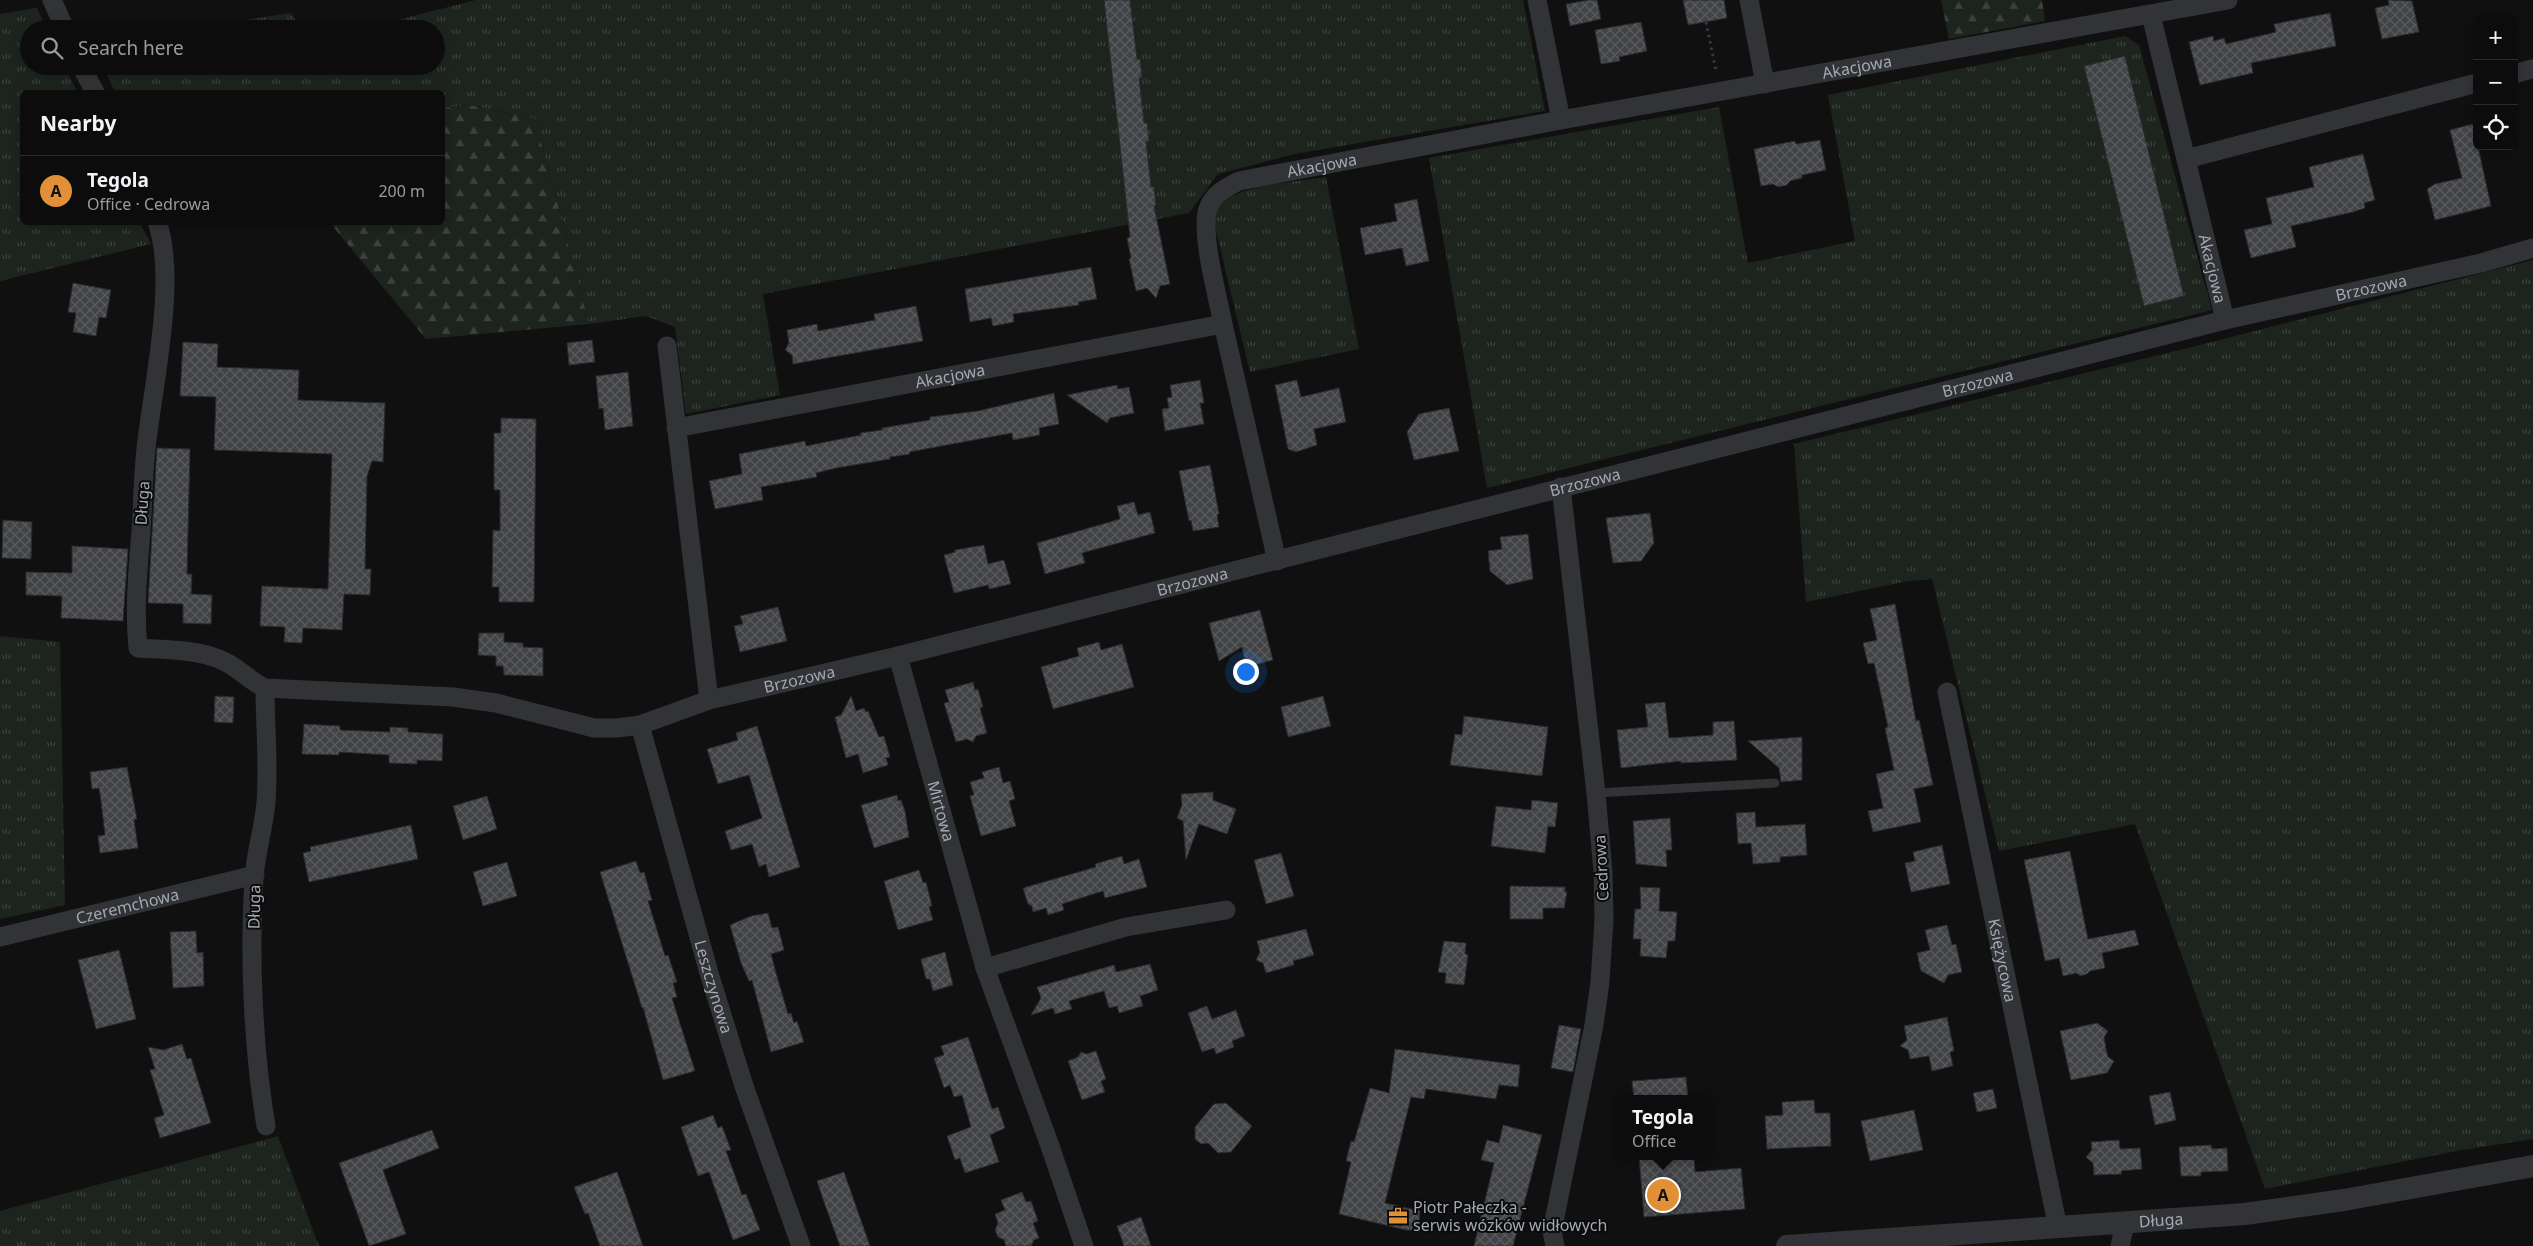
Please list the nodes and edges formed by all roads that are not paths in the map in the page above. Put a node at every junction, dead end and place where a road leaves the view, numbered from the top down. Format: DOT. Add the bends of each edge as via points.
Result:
graph roads {
  1 [pos="52,0"];
  2 [pos="1537,0"];
  3 [pos="1749,0"];
  4 [pos="2228,0"];
  5 [pos="2150,15"];
  6 [pos="61,20"];
  7 [pos="86,75"];
  8 [pos="1765,84"];
  9 [pos="2473,85"];
  10 [pos="94,90"];
  11 [pos="1561,120"];
  12 [pos="2186,159"];
  13 [pos="158,225"];
  14 [pos="2533,248"];
  15 [pos="2225,320"];
  16 [pos="1223,324"];
  17 [pos="667,346"];
  18 [pos="676,428"];
  19 [pos="1561,487"];
  20 [pos="1277,560"];
  21 [pos="898,656"];
  22 [pos="265,688"];
  23 [pos="1948,692"];
  24 [pos="709,700"];
  25 [pos="640,725"];
  26 [pos="1776,783"];
  27 [pos="1596,794"];
  28 [pos="254,875"];
  29 [pos="1226,910"];
  30 [pos="0,937"];
  31 [pos="985,968"];
  32 [pos="266,1126"];
  33 [pos="2533,1166"];
  34 [pos="2125,1224"];
  35 [pos="2058,1228"];
  36 [pos="801,1246"];
  37 [pos="1084,1246"];
  38 [pos="1555,1246"];
  39 [pos="1787,1246"];
  40 [pos="2120,1246"];
  1 -- 6 [label="street"];
  2 -- 11 [label="street"];
  3 -- 8 [label="street"];
  4 -- 5 [label="street, Akacjowa"];
  5 -- 8 [label="street, Akacjowa"];
  5 -- 12 [label="street, Akacjowa"];
  7 -- 10 [label="street"];
  8 -- 11 [label="street, Akacjowa"];
  9 -- 12 [label="street"];
  11 -- 16 [label="street, Akacjowa" via="1239,182 1219,192 1208,208 1205,225"];
  12 -- 15 [label="street, Akacjowa"];
  13 -- 22 [label="street, Długa" via="162,235 165,279 146,443 135,619 138,648 189,652 219,659"];
  14 -- 15 [label="street, Brzozowa"];
  15 -- 19 [label="street, Brzozowa"];
  16 -- 18 [label="street, Akacjowa"];
  16 -- 20 [label="street, Akacjowa"];
  17 -- 18 [label="street"];
  18 -- 24 [label="street"];
  19 -- 20 [label="street, Brzozowa"];
  19 -- 27 [label="street, Cedrowa"];
  20 -- 21 [label="street, Brzozowa"];
  21 -- 24 [label="street, Brzozowa"];
  21 -- 31 [label="street, Mirtowa"];
  22 -- 25 [label="street, Długa" via="453,697 496,703 594,728"];
  22 -- 28 [label="street, Długa" via="266,802"];
  23 -- 35 [label="street, Księżycowa"];
  24 -- 25 [label="street, Brzozowa"];
  25 -- 36 [label="street, Leszczynowa" via="744,1086"];
  26 -- 27 [label="lane"];
  27 -- 38 [label="street, Cedrowa" via="1603,891 1600,982 1552,1231"];
  28 -- 30 [label="street, Czeremchowa"];
  28 -- 32 [label="street, Długa" via="254,999"];
  29 -- 31 [label="street" via="1126,927"];
  31 -- 37 [label="street, Mirtowa"];
  33 -- 34 [label="street, Długa" via="2308,1206"];
  34 -- 35 [label="street, Długa"];
  34 -- 40 [label="street"];
  35 -- 39 [label="street, Długa"];
}
